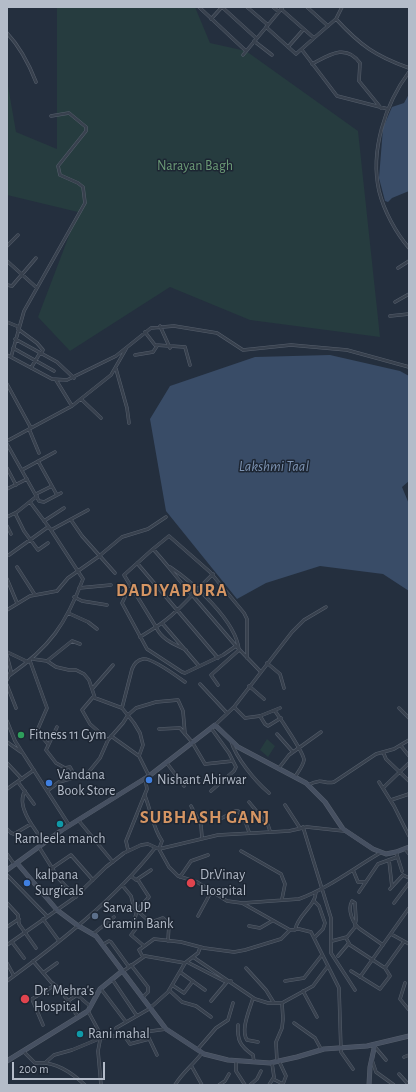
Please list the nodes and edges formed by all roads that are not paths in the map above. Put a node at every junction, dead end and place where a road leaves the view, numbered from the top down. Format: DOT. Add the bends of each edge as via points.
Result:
graph roads {
  1 [pos="199,7"];
  2 [pos="222,7"];
  3 [pos="247,7"];
  4 [pos="273,7"];
  5 [pos="307,7"];
  6 [pos="342,7"];
  7 [pos="281,9"];
  8 [pos="211,19"];
  9 [pos="336,19"];
  10 [pos="267,26"];
  11 [pos="328,26"];
  12 [pos="303,30"];
  13 [pos="7,33"];
  14 [pos="314,38"];
  15 [pos="255,39"];
  16 [pos="288,47"];
  17 [pos="302,50"];
  18 [pos="246,51"];
  19 [pos="242,55"];
  20 [pos="272,55"];
  21 [pos="312,64"];
  22 [pos="409,68"];
  23 [pos="409,72"];
  24 [pos="36,82"];
  25 [pos="381,108"];
  26 [pos="388,109"];
  27 [pos="51,116"];
  28 [pos="18,235"];
  29 [pos="7,246"];
  30 [pos="409,248"];
  31 [pos="36,258"];
  32 [pos="7,261"];
  33 [pos="409,261"];
  34 [pos="398,268"];
  35 [pos="23,275"];
  36 [pos="7,286"];
  37 [pos="38,288"];
  38 [pos="409,294"];
  39 [pos="395,302"];
  40 [pos="409,314"];
  41 [pos="390,316"];
  42 [pos="7,322"];
  43 [pos="160,326"];
  44 [pos="19,328"];
  45 [pos="145,332"];
  46 [pos="16,339"];
  47 [pos="158,346"];
  48 [pos="13,348"];
  49 [pos="127,348"];
  50 [pos="170,348"];
  51 [pos="40,353"];
  52 [pos="135,355"];
  53 [pos="7,356"];
  54 [pos="11,357"];
  55 [pos="36,360"];
  56 [pos="190,364"];
  57 [pos="409,367"];
  58 [pos="31,368"];
  59 [pos="116,368"];
  60 [pos="54,370"];
  61 [pos="74,378"];
  62 [pos="56,380"];
  63 [pos="7,384"];
  64 [pos="81,399"];
  65 [pos="72,406"];
  66 [pos="101,418"];
  67 [pos="129,423"];
  68 [pos="30,429"];
  69 [pos="7,441"];
  70 [pos="7,444"];
  71 [pos="55,452"];
  72 [pos="39,453"];
  73 [pos="38,461"];
  74 [pos="7,468"];
  75 [pos="22,470"];
  76 [pos="27,479"];
  77 [pos="16,485"];
  78 [pos="52,486"];
  79 [pos="7,489"];
  80 [pos="61,493"];
  81 [pos="36,495"];
  82 [pos="57,495"];
  83 [pos="30,502"];
  84 [pos="64,508"];
  85 [pos="88,510"];
  86 [pos="15,513"];
  87 [pos="7,517"];
  88 [pos="166,518"];
  89 [pos="71,520"];
  90 [pos="44,521"];
  91 [pos="7,526"];
  92 [pos="48,527"];
  93 [pos="51,530"];
  94 [pos="11,534"];
  95 [pos="31,540"];
  96 [pos="48,543"];
  97 [pos="153,549"];
  98 [pos="9,555"];
  99 [pos="100,556"];
  100 [pos="137,563"];
  101 [pos="166,564"];
  102 [pos="17,567"];
  103 [pos="78,571"];
  104 [pos="115,573"];
  105 [pos="213,574"];
  106 [pos="7,579"];
  107 [pos="111,584"];
  108 [pos="130,585"];
  109 [pos="78,588"];
  110 [pos="198,589"];
  111 [pos="35,595"];
  112 [pos="192,595"];
  113 [pos="74,597"];
  114 [pos="17,603"];
  115 [pos="107,605"];
  116 [pos="326,607"];
  117 [pos="7,610"];
  118 [pos="178,611"];
  119 [pos="68,613"];
  120 [pos="162,623"];
  121 [pos="156,627"];
  122 [pos="97,629"];
  123 [pos="140,637"];
  124 [pos="80,644"];
  125 [pos="236,646"];
  126 [pos="186,650"];
  127 [pos="240,650"];
  128 [pos="7,652"];
  129 [pos="7,656"];
  130 [pos="218,658"];
  131 [pos="247,659"];
  132 [pos="30,661"];
  133 [pos="47,661"];
  134 [pos="267,663"];
  135 [pos="113,666"];
  136 [pos="199,666"];
  137 [pos="260,672"];
  138 [pos="10,675"];
  139 [pos="7,680"];
  140 [pos="185,682"];
  141 [pos="200,684"];
  142 [pos="7,685"];
  143 [pos="218,685"];
  144 [pos="249,686"];
  145 [pos="284,688"];
  146 [pos="92,690"];
  147 [pos="94,696"];
  148 [pos="264,699"];
  149 [pos="234,707"];
  150 [pos="16,708"];
  151 [pos="122,708"];
  152 [pos="280,708"];
  153 [pos="399,708"];
  154 [pos="275,711"];
  155 [pos="228,713"];
  156 [pos="128,714"];
  157 [pos="260,716"];
  158 [pos="280,718"];
  159 [pos="409,718"];
  160 [pos="7,721"];
  161 [pos="215,725"];
  162 [pos="57,727"];
  163 [pos="210,727"];
  164 [pos="159,729"];
  165 [pos="321,732"];
  166 [pos="185,734"];
  167 [pos="277,734"];
  168 [pos="111,736"];
  169 [pos="108,740"];
  170 [pos="409,740"];
  171 [pos="231,741"];
  172 [pos="7,742"];
  173 [pos="192,742"];
  174 [pos="48,743"];
  175 [pos="10,744"];
  176 [pos="401,746"];
  177 [pos="7,747"];
  178 [pos="298,748"];
  179 [pos="293,752"];
  180 [pos="383,752"];
  181 [pos="23,753"];
  182 [pos="139,756"];
  183 [pos="409,756"];
  184 [pos="233,760"];
  185 [pos="7,762"];
  186 [pos="166,762"];
  187 [pos="409,763"];
  188 [pos="279,769"];
  189 [pos="34,770"];
  190 [pos="400,772"];
  191 [pos="147,777"];
  192 [pos="295,777"];
  193 [pos="76,778"];
  194 [pos="22,779"];
  195 [pos="409,781"];
  196 [pos="18,782"];
  197 [pos="379,782"];
  198 [pos="308,785"];
  199 [pos="184,786"];
  200 [pos="383,788"];
  201 [pos="7,789"];
  202 [pos="25,791"];
  203 [pos="47,791"];
  204 [pos="211,791"];
  205 [pos="269,793"];
  206 [pos="409,794"];
  207 [pos="145,796"];
  208 [pos="391,800"];
  209 [pos="249,802"];
  210 [pos="34,804"];
  211 [pos="284,804"];
  212 [pos="191,806"];
  213 [pos="222,818"];
  214 [pos="79,821"];
  215 [pos="31,824"];
  216 [pos="70,826"];
  217 [pos="7,828"];
  218 [pos="302,828"];
  219 [pos="270,831"];
  220 [pos="345,831"];
  221 [pos="249,832"];
  222 [pos="409,836"];
  223 [pos="202,838"];
  224 [pos="44,843"];
  225 [pos="39,847"];
  226 [pos="155,848"];
  227 [pos="407,848"];
  228 [pos="159,849"];
  229 [pos="128,850"];
  230 [pos="241,851"];
  231 [pos="380,853"];
  232 [pos="7,854"];
  233 [pos="409,854"];
  234 [pos="208,855"];
  235 [pos="397,855"];
  236 [pos="389,860"];
  237 [pos="112,862"];
  238 [pos="16,863"];
  239 [pos="52,868"];
  240 [pos="7,870"];
  241 [pos="151,870"];
  242 [pos="353,870"];
  243 [pos="402,871"];
  244 [pos="7,875"];
  245 [pos="131,876"];
  246 [pos="180,877"];
  247 [pos="409,878"];
  248 [pos="93,880"];
  249 [pos="138,880"];
  250 [pos="366,882"];
  251 [pos="409,883"];
  252 [pos="122,885"];
  253 [pos="322,890"];
  254 [pos="211,892"];
  255 [pos="316,892"];
  256 [pos="359,892"];
  257 [pos="76,897"];
  258 [pos="282,899"];
  259 [pos="314,901"];
  260 [pos="394,902"];
  261 [pos="7,903"];
  262 [pos="242,903"];
  263 [pos="409,908"];
  264 [pos="56,910"];
  265 [pos="137,910"];
  266 [pos="47,916"];
  267 [pos="198,916"];
  268 [pos="114,917"];
  269 [pos="20,919"];
  270 [pos="43,919"];
  271 [pos="273,921"];
  272 [pos="77,925"];
  273 [pos="249,926"];
  274 [pos="356,926"];
  275 [pos="7,927"];
  276 [pos="290,930"];
  277 [pos="295,930"];
  278 [pos="24,933"];
  279 [pos="93,934"];
  280 [pos="391,934"];
  281 [pos="314,938"];
  282 [pos="346,938"];
  283 [pos="59,941"];
  284 [pos="168,941"];
  285 [pos="332,941"];
  286 [pos="12,942"];
  287 [pos="349,943"];
  288 [pos="403,943"];
  289 [pos="409,944"];
  290 [pos="7,945"];
  291 [pos="102,945"];
  292 [pos="383,945"];
  293 [pos="144,946"];
  294 [pos="36,948"];
  295 [pos="200,948"];
  296 [pos="322,955"];
  297 [pos="338,956"];
  298 [pos="143,957"];
  299 [pos="193,957"];
  300 [pos="24,958"];
  301 [pos="372,960"];
  302 [pos="33,961"];
  303 [pos="186,962"];
  304 [pos="7,963"];
  305 [pos="57,963"];
  306 [pos="130,966"];
  307 [pos="328,966"];
  308 [pos="246,968"];
  309 [pos="385,968"];
  310 [pos="351,971"];
  311 [pos="121,972"];
  312 [pos="180,972"];
  313 [pos="44,973"];
  314 [pos="14,976"];
  315 [pos="360,977"];
  316 [pos="112,979"];
  317 [pos="7,981"];
  318 [pos="193,981"];
  319 [pos="228,981"];
  320 [pos="285,981"];
  321 [pos="405,983"];
  322 [pos="55,985"];
  323 [pos="172,985"];
  324 [pos="101,988"];
  325 [pos="169,990"];
  326 [pos="205,990"];
  327 [pos="355,990"];
  328 [pos="303,991"];
  329 [pos="253,998"];
  330 [pos="142,999"];
  331 [pos="68,1001"];
  332 [pos="211,1001"];
  333 [pos="233,1003"];
  334 [pos="274,1003"];
  335 [pos="282,1003"];
  336 [pos="89,1008"];
  337 [pos="149,1009"];
  338 [pos="409,1010"];
  339 [pos="137,1016"];
  340 [pos="317,1016"];
  341 [pos="78,1017"];
  342 [pos="211,1017"];
  343 [pos="126,1022"];
  344 [pos="294,1023"];
  345 [pos="42,1025"];
  346 [pos="238,1025"];
  347 [pos="166,1029"];
  348 [pos="146,1032"];
  349 [pos="118,1034"];
  350 [pos="123,1034"];
  351 [pos="409,1036"];
  352 [pos="101,1038"];
  353 [pos="149,1039"];
  354 [pos="258,1042"];
  355 [pos="375,1046"];
  356 [pos="341,1048"];
  357 [pos="197,1050"];
  358 [pos="321,1050"];
  359 [pos="23,1051"];
  360 [pos="202,1053"];
  361 [pos="157,1055"];
  362 [pos="409,1055"];
  363 [pos="404,1057"];
  364 [pos="236,1060"];
  365 [pos="372,1060"];
  366 [pos="386,1060"];
  367 [pos="7,1061"];
  368 [pos="46,1062"];
  369 [pos="254,1062"];
  370 [pos="276,1062"];
  371 [pos="192,1067"];
  372 [pos="353,1069"];
  373 [pos="261,1071"];
  374 [pos="229,1074"];
  375 [pos="399,1074"];
  376 [pos="273,1079"];
  377 [pos="85,1085"];
  378 [pos="101,1085"];
  379 [pos="174,1085"];
  380 [pos="202,1085"];
  381 [pos="219,1085"];
  382 [pos="245,1085"];
  383 [pos="250,1085"];
  384 [pos="269,1085"];
  385 [pos="283,1085"];
  386 [pos="369,1085"];
  387 [pos="394,1085"];
  388 [pos="409,1085"];
  1 -- 8 [label="street"];
  2 -- 8 [label="street"];
  2 -- 15 [label="street"];
  3 -- 10 [label="street"];
  4 -- 7 [label="street"];
  5 -- 11 [label="street"];
  6 -- 9 [label="street"];
  7 -- 10 [label="street"];
  7 -- 12 [label="street"];
  8 -- 18 [label="street"];
  9 -- 11 [label="street"];
  9 -- 22 [label="street" via="363,46 384,59"];
  10 -- 15 [label="street"];
  10 -- 16 [label="street"];
  11 -- 14 [label="street"];
  12 -- 14 [label="street"];
  12 -- 16 [label="street"];
  13 -- 24 [label="street" via="32,70"];
  14 -- 17 [label="street"];
  15 -- 18 [label="street"];
  15 -- 20 [label="street"];
  16 -- 17 [label="street" via="296,54"];
  17 -- 21 [label="street"];
  18 -- 19 [label="street"];
  21 -- 25 [label="street" via="337,96"];
  21 -- 25 [label="street" via="336,52 352,55 360,63 360,83"];
  23 -- 26 [label="street"];
  25 -- 26 [label="street"];
  26 -- 30 [label="street" via="378,155 378,190 396,229"];
  27 -- 37 [label="street" via="69,113 86,127 86,131 58,166 60,175 78,182 83,187 85,203"];
  28 -- 29 [label="street"];
  31 -- 35 [label="street"];
  32 -- 35 [label="street"];
  33 -- 34 [label="street"];
  35 -- 36 [label="street" via="12,286"];
  35 -- 37 [label="street"];
  37 -- 44 [label="street" via="24,311"];
  38 -- 39 [label="street"];
  40 -- 41 [label="street"];
  42 -- 44 [label="street"];
  43 -- 45 [label="street"];
  43 -- 50 [label="street"];
  43 -- 57 [label="street" via="189,327 217,333 243,350 291,344 348,350"];
  44 -- 46 [label="street"];
  44 -- 51 [label="street" via="40,345 43,350"];
  45 -- 47 [label="street" via="154,345"];
  45 -- 49 [label="street"];
  46 -- 48 [label="street"];
  46 -- 51 [label="street"];
  47 -- 50 [label="street"];
  47 -- 52 [label="street" via="152,352"];
  48 -- 54 [label="street"];
  48 -- 55 [label="street"];
  49 -- 59 [label="street"];
  49 -- 61 [label="street"];
  50 -- 56 [label="street" via="185,347"];
  51 -- 55 [label="street"];
  51 -- 61 [label="street" via="56,362"];
  53 -- 54 [label="street"];
  54 -- 58 [label="street"];
  55 -- 58 [label="street"];
  55 -- 60 [label="street"];
  58 -- 62 [label="street"];
  59 -- 64 [label="street"];
  59 -- 67 [label="street"];
  61 -- 62 [label="street"];
  62 -- 65 [label="street"];
  63 -- 68 [label="street"];
  64 -- 65 [label="street"];
  64 -- 66 [label="street"];
  65 -- 68 [label="street"];
  68 -- 69 [label="street"];
  68 -- 72 [label="street"];
  70 -- 75 [label="street"];
  71 -- 73 [label="street"];
  73 -- 75 [label="street"];
  73 -- 78 [label="street"];
  74 -- 77 [label="street"];
  75 -- 76 [label="street"];
  76 -- 77 [label="street"];
  76 -- 81 [label="street"];
  77 -- 79 [label="street"];
  78 -- 81 [label="street"];
  78 -- 82 [label="street"];
  80 -- 82 [label="street"];
  81 -- 82 [label="street" via="42,502"];
  81 -- 83 [label="street"];
  83 -- 86 [label="street"];
  83 -- 90 [label="street"];
  84 -- 90 [label="street"];
  85 -- 89 [label="street"];
  86 -- 87 [label="street"];
  86 -- 95 [label="street"];
  88 -- 99 [label="street" via="145,530 125,535"];
  89 -- 93 [label="street"];
  89 -- 99 [label="street"];
  90 -- 92 [label="street"];
  91 -- 94 [label="street"];
  92 -- 93 [label="street"];
  92 -- 95 [label="street"];
  93 -- 103 [label="street"];
  95 -- 96 [label="street" via="38,550"];
  95 -- 98 [label="street"];
  97 -- 100 [label="street"];
  97 -- 101 [label="street"];
  97 -- 105 [label="street" via="169,536"];
  99 -- 103 [label="street"];
  99 -- 104 [label="street"];
  100 -- 108 [label="street" via="124,574"];
  100 -- 118 [label="street"];
  101 -- 110 [label="street"];
  101 -- 112 [label="street"];
  102 -- 111 [label="street"];
  103 -- 109 [label="street" via="83,579"];
  103 -- 111 [label="street" via="57,591"];
  105 -- 110 [label="street"];
  105 -- 131 [label="street" via="246,615"];
  106 -- 114 [label="street"];
  107 -- 109 [label="street" via="88,589"];
  108 -- 121 [label="street"];
  108 -- 123 [label="street" via="123,591 125,597 122,603"];
  109 -- 113 [label="street"];
  110 -- 112 [label="street"];
  110 -- 127 [label="street" via="232,628"];
  111 -- 114 [label="street"];
  112 -- 118 [label="street"];
  112 -- 125 [label="street"];
  113 -- 115 [label="street" via="82,601"];
  113 -- 119 [label="street"];
  114 -- 117 [label="street"];
  116 -- 134 [label="street" via="298,626"];
  118 -- 120 [label="street"];
  118 -- 130 [label="street"];
  119 -- 122 [label="street"];
  119 -- 132 [label="street" via="53,638"];
  120 -- 121 [label="street"];
  120 -- 126 [label="street"];
  121 -- 123 [label="street"];
  121 -- 126 [label="street" via="166,640"];
  123 -- 136 [label="street" via="150,652 182,672"];
  124 -- 133 [label="street" via="72,642"];
  125 -- 127 [label="street"];
  125 -- 130 [label="street"];
  126 -- 136 [label="street"];
  127 -- 131 [label="street"];
  127 -- 143 [label="street" via="212,673 211,677"];
  128 -- 132 [label="street"];
  129 -- 138 [label="street" via="11,668"];
  130 -- 136 [label="street"];
  131 -- 137 [label="street"];
  132 -- 133 [label="street"];
  132 -- 138 [label="street"];
  132 -- 174 [label="street" via="47,708 36,729"];
  133 -- 146 [label="street" via="56,667 84,674"];
  134 -- 137 [label="street"];
  134 -- 145 [label="street" via="280,674"];
  135 -- 146 [label="street"];
  137 -- 144 [label="street"];
  138 -- 139 [label="street"];
  140 -- 151 [label="street" via="148,659 140,660 132,669"];
  141 -- 155 [label="street"];
  142 -- 150 [label="street"];
  144 -- 148 [label="street"];
  144 -- 149 [label="street"];
  146 -- 147 [label="street"];
  147 -- 151 [label="street" via="99,701"];
  147 -- 169 [label="street" via="82,710 90,724"];
  149 -- 155 [label="street"];
  149 -- 157 [label="street" via="244,718"];
  151 -- 156 [label="street"];
  152 -- 154 [label="street"];
  153 -- 159 [label="street"];
  154 -- 157 [label="street"];
  154 -- 158 [label="street"];
  155 -- 161 [label="street"];
  156 -- 166 [label="street" via="149,704 178,700 183,711"];
  156 -- 168 [label="street"];
  156 -- 182 [label="street" via="140,733 143,745"];
  157 -- 158 [label="street" via="268,726"];
  158 -- 178 [label="street" via="286,724"];
  160 -- 181 [label="street"];
  161 -- 163 [label="street"];
  161 -- 171 [label="street"];
  162 -- 174 [label="street"];
  163 -- 173 [label="street"];
  163 -- 184 [label="street"];
  164 -- 166 [label="street" via="179,728"];
  165 -- 178 [label="street"];
  166 -- 173 [label="street"];
  167 -- 179 [label="street"];
  168 -- 169 [label="street"];
  168 -- 182 [label="street"];
  169 -- 193 [label="street" via="97,763 87,774"];
  170 -- 176 [label="street"];
  171 -- 188 [label="street"];
  171 -- 205 [label="street" via="235,751"];
  172 -- 175 [label="street"];
  173 -- 184 [label="street" via="205,764"];
  173 -- 186 [label="street"];
  174 -- 193 [label="street" via="46,750 54,761 64,768 70,767"];
  175 -- 177 [label="street"];
  175 -- 181 [label="street"];
  176 -- 180 [label="street"];
  176 -- 183 [label="street"];
  178 -- 179 [label="street"];
  178 -- 192 [label="street" via="304,758"];
  179 -- 188 [label="street"];
  180 -- 190 [label="street" via="386,759"];
  180 -- 198 [label="street" via="371,757 334,782 319,780"];
  181 -- 189 [label="street"];
  182 -- 191 [label="street"];
  184 -- 204 [label="street" via="236,769"];
  185 -- 194 [label="street"];
  186 -- 191 [label="street"];
  186 -- 199 [label="street"];
  187 -- 190 [label="street"];
  188 -- 192 [label="street"];
  189 -- 194 [label="street"];
  189 -- 203 [label="street"];
  190 -- 195 [label="street"];
  190 -- 200 [label="street"];
  191 -- 207 [label="street" via="148,787"];
  191 -- 214 [label="street"];
  192 -- 198 [label="street"];
  193 -- 203 [label="street" via="59,782"];
  194 -- 196 [label="street"];
  196 -- 201 [label="street"];
  196 -- 202 [label="street"];
  197 -- 200 [label="street"];
  198 -- 220 [label="street" via="325,802"];
  200 -- 208 [label="street"];
  202 -- 210 [label="street"];
  202 -- 215 [label="street" via="24,809"];
  203 -- 216 [label="street"];
  206 -- 208 [label="street"];
  207 -- 228 [label="street" via="155,831 162,841"];
  207 -- 229 [label="street" via="126,841"];
  208 -- 222 [label="street"];
  209 -- 219 [label="street"];
  211 -- 218 [label="street"];
  212 -- 223 [label="street" via="200,825"];
  213 -- 221 [label="street" via="235,810 238,811 244,818"];
  214 -- 216 [label="street"];
  214 -- 237 [label="street"];
  215 -- 217 [label="street" via="12,834"];
  215 -- 224 [label="street"];
  216 -- 224 [label="street"];
  218 -- 219 [label="street"];
  218 -- 220 [label="street"];
  218 -- 253 [label="street"];
  219 -- 221 [label="street"];
  220 -- 231 [label="street"];
  221 -- 223 [label="street"];
  223 -- 228 [label="street"];
  224 -- 225 [label="street"];
  225 -- 238 [label="street"];
  225 -- 239 [label="street"];
  226 -- 228 [label="street"];
  226 -- 229 [label="street" via="145,844"];
  226 -- 245 [label="street"];
  227 -- 233 [label="street"];
  227 -- 235 [label="street"];
  228 -- 246 [label="street" via="169,867"];
  229 -- 237 [label="street"];
  230 -- 258 [label="street" via="281,874 285,884"];
  231 -- 235 [label="street"];
  231 -- 242 [label="street"];
  232 -- 238 [label="street"];
  234 -- 246 [label="street" via="192,861"];
  235 -- 236 [label="street"];
  235 -- 243 [label="street"];
  236 -- 247 [label="street" via="391,888 403,875"];
  236 -- 250 [label="street" via="378,864"];
  237 -- 248 [label="street"];
  238 -- 240 [label="street"];
  238 -- 264 [label="street"];
  239 -- 248 [label="street" via="71,855"];
  239 -- 257 [label="street"];
  241 -- 249 [label="street"];
  242 -- 250 [label="street" via="358,882"];
  242 -- 253 [label="street"];
  244 -- 266 [label="street"];
  245 -- 249 [label="street"];
  245 -- 252 [label="street"];
  246 -- 254 [label="street" via="197,882"];
  248 -- 257 [label="street"];
  249 -- 265 [label="street" via="149,897"];
  250 -- 256 [label="street"];
  251 -- 260 [label="street"];
  252 -- 265 [label="street" via="131,896"];
  252 -- 272 [label="street"];
  253 -- 255 [label="street"];
  253 -- 285 [label="street" via="332,921"];
  254 -- 262 [label="street" via="227,901"];
  254 -- 267 [label="street"];
  255 -- 258 [label="street" via="299,898"];
  255 -- 259 [label="street"];
  257 -- 264 [label="street"];
  258 -- 262 [label="street"];
  259 -- 277 [label="street" via="302,913"];
  259 -- 281 [label="street" via="319,906 325,923"];
  261 -- 269 [label="street"];
  262 -- 271 [label="street"];
  263 -- 280 [label="street"];
  264 -- 266 [label="street"];
  264 -- 272 [label="street"];
  265 -- 284 [label="street" via="151,922 165,919 170,926"];
  265 -- 293 [label="street" via="134,922 137,927 130,935"];
  266 -- 270 [label="street"];
  268 -- 279 [label="street"];
  269 -- 275 [label="street"];
  269 -- 278 [label="street" via="18,922"];
  270 -- 278 [label="street"];
  270 -- 283 [label="street"];
  271 -- 273 [label="street" via="260,928"];
  271 -- 276 [label="street"];
  272 -- 279 [label="street"];
  272 -- 283 [label="street"];
  274 -- 274 [label="street" via="350,904 353,901 356,920"];
  274 -- 282 [label="street"];
  274 -- 292 [label="street"];
  276 -- 277 [label="street"];
  276 -- 295 [label="street" via="281,939 246,950 231,952"];
  277 -- 281 [label="street" via="311,932"];
  278 -- 286 [label="street"];
  278 -- 294 [label="street"];
  279 -- 291 [label="street"];
  280 -- 288 [label="street"];
  280 -- 292 [label="street"];
  281 -- 296 [label="street"];
  282 -- 285 [label="street"];
  282 -- 287 [label="street"];
  283 -- 302 [label="street"];
  284 -- 293 [label="street" via="154,939"];
  284 -- 295 [label="street"];
  285 -- 327 [label="street" via="331,954"];
  286 -- 290 [label="street"];
  286 -- 300 [label="street"];
  287 -- 297 [label="street"];
  287 -- 301 [label="street"];
  288 -- 289 [label="street"];
  288 -- 309 [label="street"];
  291 -- 306 [label="street" via="111,942"];
  291 -- 311 [label="street"];
  292 -- 301 [label="street"];
  293 -- 298 [label="street" via="139,950"];
  295 -- 299 [label="street"];
  296 -- 307 [label="street"];
  296 -- 320 [label="street" via="304,978"];
  298 -- 303 [label="street"];
  298 -- 306 [label="street"];
  299 -- 303 [label="street"];
  299 -- 319 [label="street"];
  301 -- 309 [label="street"];
  301 -- 315 [label="street"];
  302 -- 313 [label="street"];
  302 -- 314 [label="street"];
  303 -- 312 [label="street"];
  303 -- 319 [label="street"];
  304 -- 314 [label="street"];
  305 -- 313 [label="street"];
  306 -- 311 [label="street"];
  306 -- 330 [label="street" via="148,987 148,992"];
  307 -- 328 [label="street" via="312,986"];
  307 -- 356 [label="street" via="339,988"];
  308 -- 334 [label="street"];
  309 -- 315 [label="street" via="390,976 380,989"];
  310 -- 315 [label="street"];
  311 -- 316 [label="street"];
  311 -- 330 [label="street"];
  312 -- 318 [label="street"];
  312 -- 323 [label="street"];
  313 -- 322 [label="street"];
  314 -- 317 [label="street"];
  316 -- 324 [label="street"];
  316 -- 339 [label="street"];
  318 -- 323 [label="street" via="184,993"];
  318 -- 326 [label="street"];
  319 -- 329 [label="street"];
  319 -- 332 [label="street"];
  321 -- 338 [label="street" via="400,999"];
  322 -- 331 [label="street"];
  322 -- 345 [label="street" via="32,999"];
  323 -- 325 [label="street"];
  324 -- 336 [label="street"];
  324 -- 343 [label="street"];
  325 -- 337 [label="street"];
  325 -- 342 [label="street" via="182,1002"];
  328 -- 335 [label="street"];
  328 -- 340 [label="street"];
  329 -- 334 [label="street" via="261,1002"];
  329 -- 354 [label="street" via="246,1022 246,1038"];
  330 -- 337 [label="street"];
  331 -- 336 [label="street" via="77,995"];
  331 -- 341 [label="street"];
  333 -- 357 [label="street" via="228,1020 216,1028"];
  334 -- 335 [label="street"];
  335 -- 370 [label="street" via="283,1019 276,1040"];
  336 -- 341 [label="street"];
  336 -- 352 [label="street"];
  337 -- 339 [label="street"];
  337 -- 347 [label="street"];
  339 -- 343 [label="street"];
  341 -- 359 [label="street"];
  343 -- 349 [label="street" via="116,1028"];
  344 -- 358 [label="street" via="315,1038"];
  346 -- 369 [label="street" via="238,1040 253,1054"];
  347 -- 348 [label="street"];
  347 -- 357 [label="street"];
  348 -- 350 [label="street"];
  348 -- 353 [label="street"];
  349 -- 350 [label="street"];
  349 -- 352 [label="street"];
  350 -- 353 [label="street" via="130,1044"];
  351 -- 355 [label="street"];
  352 -- 368 [label="street" via="54,1055"];
  352 -- 378 [label="street" via="98,1051"];
  353 -- 361 [label="street"];
  355 -- 356 [label="street"];
  355 -- 365 [label="street"];
  355 -- 366 [label="street"];
  356 -- 358 [label="street"];
  356 -- 372 [label="street" via="342,1054"];
  357 -- 360 [label="street"];
  358 -- 370 [label="street"];
  359 -- 367 [label="street"];
  359 -- 368 [label="street" via="35,1063"];
  360 -- 364 [label="street"];
  360 -- 371 [label="street"];
  362 -- 363 [label="street"];
  364 -- 369 [label="street"];
  364 -- 382 [label="street" via="236,1071"];
  365 -- 386 [label="street"];
  365 -- 387 [label="street" via="376,1072"];
  368 -- 377 [label="street" via="73,1075"];
  369 -- 370 [label="street"];
  370 -- 376 [label="street"];
  370 -- 385 [label="street" via="286,1076"];
  371 -- 379 [label="street" via="179,1077"];
  371 -- 380 [label="street"];
  373 -- 383 [label="street" via="255,1082"];
  374 -- 381 [label="street"];
  375 -- 388 [label="street"];
  376 -- 384 [label="street"];
  376 -- 385 [label="street"];
}
